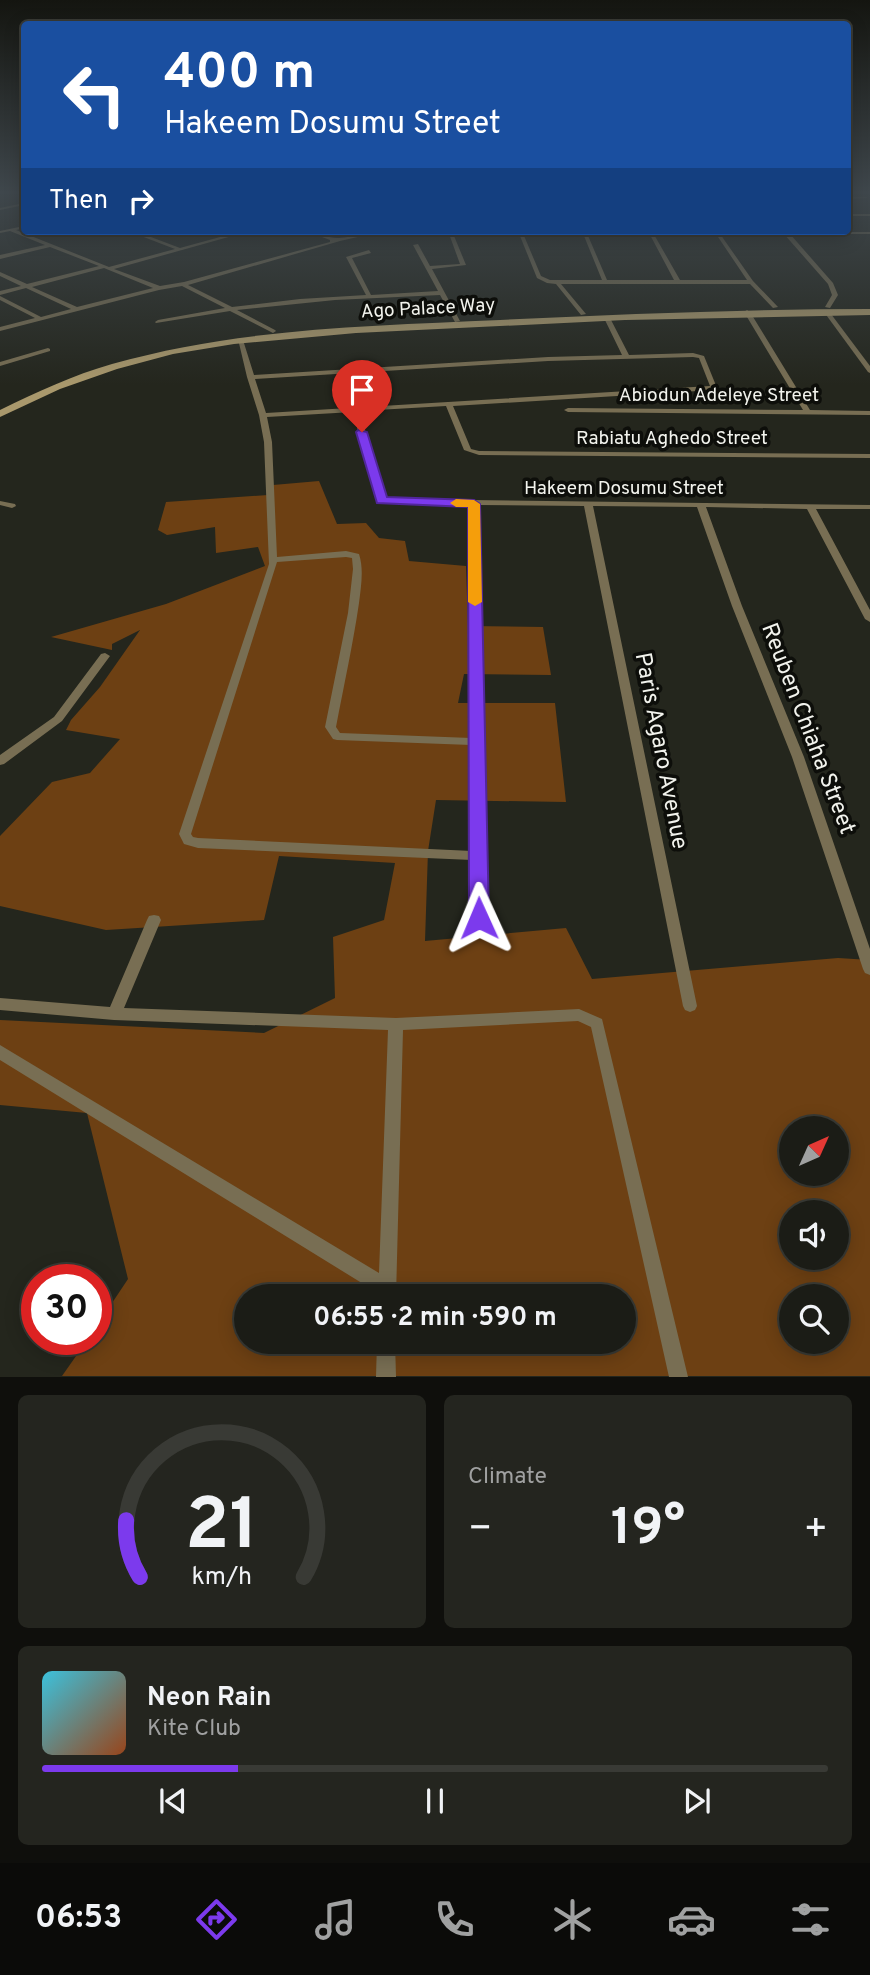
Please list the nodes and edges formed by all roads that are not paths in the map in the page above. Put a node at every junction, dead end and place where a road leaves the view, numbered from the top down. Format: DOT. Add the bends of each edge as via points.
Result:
graph roads {
  1 [pos="83,257"];
  2 [pos="153,257"];
  3 [pos="275,257"];
  4 [pos="349,257"];
  5 [pos="423,257"];
  6 [pos="460,257"];
  7 [pos="531,257"];
  8 [pos="594,257"];
  9 [pos="664,257"];
  10 [pos="734,257"];
  11 [pos="807,257"];
  12 [pos="108,267"];
  13 [pos="430,268"];
  14 [pos="0,274"];
  15 [pos="604,282"];
  16 [pos="678,282"];
  17 [pos="751,282"];
  18 [pos="558,283"];
  19 [pos="177,284"];
  20 [pos="25,287"];
  21 [pos="159,288"];
  22 [pos="0,293"];
  23 [pos="442,293"];
  24 [pos="369,296"];
  25 [pos="0,298"];
  26 [pos="775,307"];
  27 [pos="222,308"];
  28 [pos="827,309"];
  29 [pos="78,310"];
  30 [pos="870,310"];
  31 [pos="669,312"];
  32 [pos="683,312"];
  33 [pos="747,312"];
  34 [pos="583,314"];
  35 [pos="607,318"];
  36 [pos="41,319"];
  37 [pos="457,321"];
  38 [pos="159,322"];
  39 [pos="0,329"];
  40 [pos="270,332"];
  41 [pos="240,340"];
  42 [pos="48,350"];
  43 [pos="626,356"];
  44 [pos="0,364"];
  45 [pos="870,371"];
  46 [pos="250,377"];
  47 [pos="448,403"];
  48 [pos="0,406"];
  49 [pos="356,410"];
  50 [pos="568,410"];
  51 [pos="808,412"];
  52 [pos="870,413"];
  53 [pos="0,414"];
  54 [pos="263,415"];
  55 [pos="870,456"];
  56 [pos="0,503"];
  57 [pos="474,504"];
  58 [pos="588,504"];
  59 [pos="12,506"];
  60 [pos="702,506"];
  61 [pos="810,506"];
  62 [pos="870,507"];
  63 [pos="273,560"];
  64 [pos="870,619"];
  65 [pos="105,656"];
  66 [pos="476,742"];
  67 [pos="0,761"];
  68 [pos="478,856"];
  69 [pos="479,918"];
  70 [pos="153,920"];
  71 [pos="870,969"];
  72 [pos="0,1004"];
  73 [pos="690,1006"];
  74 [pos="114,1014"];
  75 [pos="396,1024"];
  76 [pos="0,1052"];
  77 [pos="374,1284"];
  78 [pos="387,1284"];
  79 [pos="386,1354"];
  80 [pos="386,1377"];
  81 [pos="679,1377"];
  1 -- 12 [label="street"];
  2 -- 12 [label="street"];
  3 -- 19 [label="street"];
  4 -- 24 [label="street"];
  5 -- 13 [label="street"];
  6 -- 13 [label="street" via="463,265"];
  7 -- 18 [label="street" via="542,280"];
  8 -- 15 [label="street"];
  9 -- 16 [label="street"];
  10 -- 17 [label="street"];
  11 -- 28 [label="street" via="831,284 835,295"];
  12 -- 20 [label="street"];
  12 -- 21 [label="street"];
  13 -- 23 [label="street"];
  14 -- 20 [label="street"];
  15 -- 16 [label="street"];
  15 -- 18 [label="street"];
  16 -- 17 [label="street"];
  17 -- 26 [label="street"];
  18 -- 34 [label="street"];
  19 -- 21 [label="street"];
  19 -- 27 [label="street"];
  20 -- 22 [label="street"];
  20 -- 29 [label="street"];
  21 -- 29 [label="street"];
  23 -- 24 [label="street"];
  23 -- 37 [label="street"];
  24 -- 27 [label="street"];
  25 -- 36 [label="street"];
  26 -- 28 [label="main road, Ago Palace Way"];
  26 -- 32 [label="main road, Ago Palace Way"];
  27 -- 38 [label="street"];
  27 -- 40 [label="street"];
  28 -- 30 [label="main road, Ago Palace Way"];
  28 -- 33 [label="main road, Ago Palace Way"];
  28 -- 45 [label="street"];
  29 -- 36 [label="street"];
  31 -- 32 [label="main road, Ago Palace Way"];
  31 -- 34 [label="main road, Ago Palace Way"];
  31 -- 35 [label="main road, Ago Palace Way"];
  32 -- 33 [label="main road, Ago Palace Way"];
  33 -- 51 [label="street"];
  34 -- 37 [label="main road, Ago Palace Way"];
  35 -- 41 [label="main road, Ago Palace Way" via="390,327"];
  35 -- 43 [label="street"];
  36 -- 39 [label="street"];
  37 -- 40 [label="main road, Ago Palace Way"];
  40 -- 48 [label="main road, Ago Palace Way" via="138,354"];
  41 -- 46 [label="street"];
  41 -- 53 [label="main road, Ago Palace Way" via="132,361 47,390"];
  42 -- 44 [label="street"];
  43 -- 46 [label="street"];
  43 -- 47 [label="street" via="699,356 714,387"];
  46 -- 54 [label="street"];
  47 -- 49 [label="street"];
  47 -- 55 [label="street, Rabiatu Aghedo Street" via="468,450 473,452"];
  49 -- 54 [label="street"];
  49 -- 57 [label="street, Hakeem Dosumu Street" via="379,498"];
  50 -- 51 [label="street, Abiodun Adeleye Street"];
  51 -- 52 [label="street, Abiodun Adeleye Street"];
  54 -- 63 [label="street"];
  56 -- 59 [label="street"];
  57 -- 58 [label="street, Hakeem Dosumu Street"];
  57 -- 66 [label="street"];
  58 -- 60 [label="street, Hakeem Dosumu Street"];
  58 -- 73 [label="street, Paris Agaro Avenue"];
  60 -- 61 [label="street, Hakeem Dosumu Street"];
  60 -- 71 [label="street, Reuben Chiaha Street" via="799,757"];
  61 -- 62 [label="street, Hakeem Dosumu Street"];
  61 -- 64 [label="street"];
  63 -- 66 [label="street" via="356,556 332,732 337,736"];
  63 -- 68 [label="street" via="185,834 188,841"];
  65 -- 67 [label="street" via="58,719"];
  66 -- 68 [label="street"];
  68 -- 69 [label="street"];
  70 -- 74 [label="street"];
  72 -- 74 [label="street"];
  74 -- 75 [label="street"];
  75 -- 78 [label="street"];
  75 -- 81 [label="street" via="579,1015 597,1023"];
  76 -- 77 [label="street"];
  79 -- 80 [label="street"];
}
